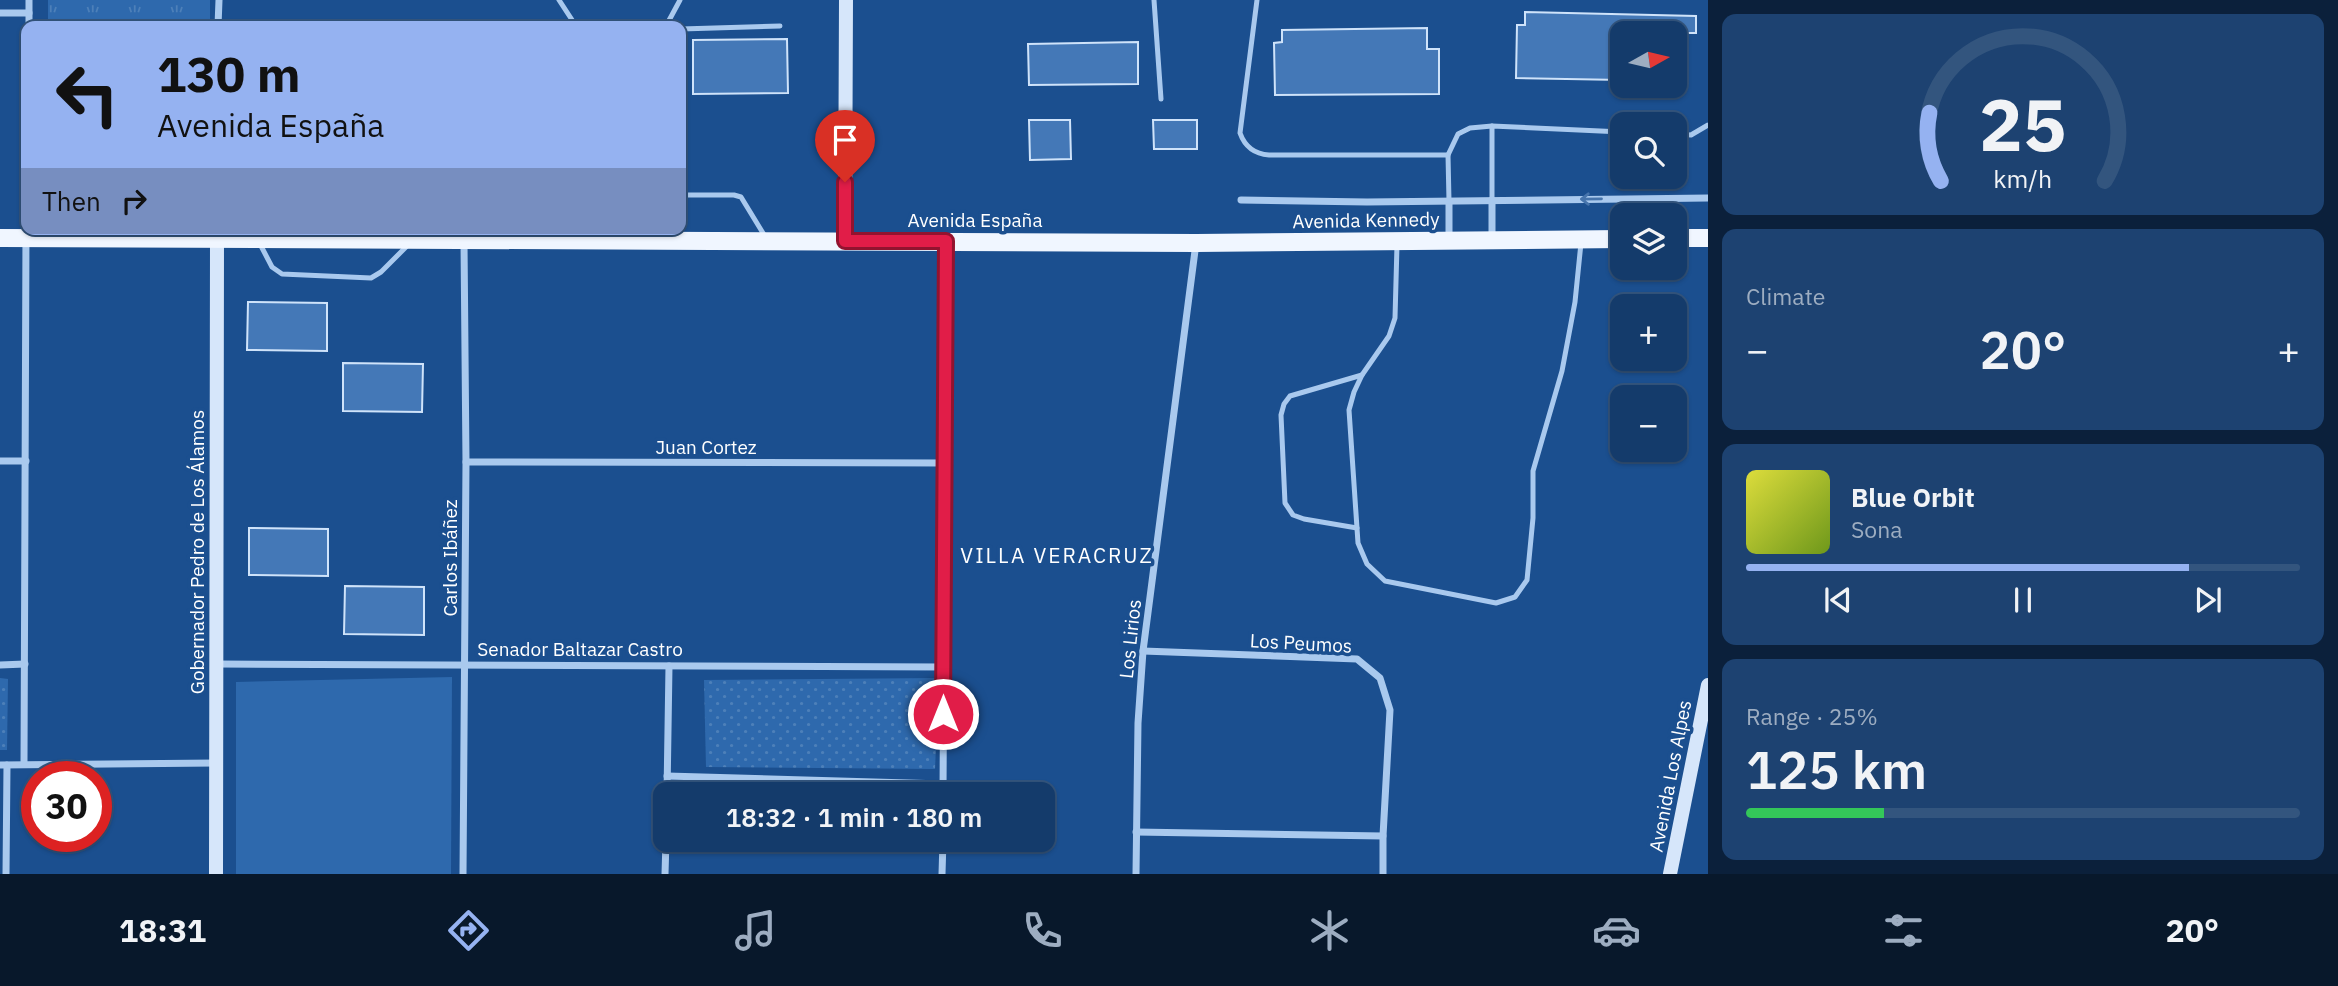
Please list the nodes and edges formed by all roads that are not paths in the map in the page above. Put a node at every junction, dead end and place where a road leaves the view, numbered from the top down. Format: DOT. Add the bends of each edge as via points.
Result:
graph roads {
  1 [pos="29,0"];
  2 [pos="219,0"];
  3 [pos="559,0"];
  4 [pos="680,0"];
  5 [pos="845,0"];
  6 [pos="1154,0"];
  7 [pos="1257,0"];
  8 [pos="0,13"];
  9 [pos="29,13"];
  10 [pos="29,21"];
  11 [pos="218,21"];
  12 [pos="573,21"];
  13 [pos="669,21"];
  14 [pos="780,26"];
  15 [pos="686,29"];
  16 [pos="1161,99"];
  17 [pos="1708,125"];
  18 [pos="1492,126"];
  19 [pos="1610,131"];
  20 [pos="1687,135"];
  21 [pos="1448,155"];
  22 [pos="686,195"];
  23 [pos="1708,198"];
  24 [pos="1241,200"];
  25 [pos="1492,200"];
  26 [pos="1449,201"];
  27 [pos="21,235"];
  28 [pos="26,235"];
  29 [pos="217,235"];
  30 [pos="261,235"];
  31 [pos="0,238"];
  32 [pos="1687,238"];
  33 [pos="1708,238"];
  34 [pos="1581,239"];
  35 [pos="1610,239"];
  36 [pos="1449,240"];
  37 [pos="1492,240"];
  38 [pos="412,241"];
  39 [pos="767,241"];
  40 [pos="845,241"];
  41 [pos="946,241"];
  42 [pos="1111,241"];
  43 [pos="464,242"];
  44 [pos="1397,242"];
  45 [pos="1196,243"];
  46 [pos="1362,375"];
  47 [pos="0,461"];
  48 [pos="26,461"];
  49 [pos="466,462"];
  50 [pos="945,463"];
  51 [pos="1357,528"];
  52 [pos="1143,651"];
  53 [pos="25,664"];
  54 [pos="216,664"];
  55 [pos="0,665"];
  56 [pos="464,665"];
  57 [pos="669,666"];
  58 [pos="943,667"];
  59 [pos="1708,685"];
  60 [pos="1705,719"];
  61 [pos="24,761"];
  62 [pos="216,762"];
  63 [pos="112,763"];
  64 [pos="21,764"];
  65 [pos="3,765"];
  66 [pos="667,776"];
  67 [pos="667,782"];
  68 [pos="874,782"];
  69 [pos="943,782"];
  70 [pos="1136,832"];
  71 [pos="1383,836"];
  72 [pos="666,852"];
  73 [pos="943,852"];
  74 [pos="6,874"];
  75 [pos="216,874"];
  76 [pos="463,874"];
  77 [pos="665,874"];
  78 [pos="943,874"];
  79 [pos="1136,874"];
  80 [pos="1383,874"];
  81 [pos="1670,874"];
  1 -- 9 [label="street"];
  2 -- 11 [label="street"];
  3 -- 12 [label="lane"];
  4 -- 13 [label="lane"];
  5 -- 40 [label="street"];
  6 -- 16 [label="lane"];
  7 -- 21 [label="lane" via="1240,134 1250,149 1269,155"];
  8 -- 9 [label="street"];
  9 -- 10 [label="street"];
  14 -- 15 [label="lane"];
  17 -- 20 [label="lane"];
  18 -- 19 [label="lane"];
  18 -- 21 [label="lane" via="1458,134"];
  18 -- 25 [label="lane"];
  21 -- 26 [label="lane"];
  22 -- 39 [label="lane" via="741,197"];
  23 -- 25 [label="street, Avenida Kennedy, one-way"];
  24 -- 26 [label="street, Avenida Kennedy"];
  25 -- 26 [label="street, Avenida Kennedy"];
  25 -- 37 [label="street"];
  26 -- 36 [label="street"];
  27 -- 31 [label="main road, Avenida España"];
  28 -- 48 [label="street"];
  29 -- 54 [label="street, Gobernador Pedro de Los Álamos"];
  30 -- 38 [label="main road, Avenida España"];
  30 -- 38 [label="lane" via="272,267 282,274 371,278"];
  32 -- 33 [label="main road"];
  34 -- 35 [label="main road, Avenida Kennedy"];
  34 -- 37 [label="main road, Avenida Kennedy"];
  34 -- 51 [label="lane" via="1562,372 1533,471 1527,580 1516,597 1496,603 1385,581 1367,564"];
  36 -- 37 [label="main road, Avenida Kennedy"];
  36 -- 44 [label="main road, Avenida Kennedy"];
  38 -- 43 [label="main road, Avenida España"];
  39 -- 40 [label="main road, Avenida España"];
  39 -- 43 [label="main road, Avenida España"];
  40 -- 41 [label="main road, Avenida España"];
  41 -- 42 [label="main road, Avenida España"];
  41 -- 50 [label="street"];
  42 -- 45 [label="main road, Avenida Kennedy"];
  43 -- 49 [label="street, Carlos Ibáñez"];
  44 -- 45 [label="main road, Avenida Kennedy"];
  44 -- 46 [label="lane" via="1395,318 1389,336"];
  45 -- 52 [label="street, Los Lirios"];
  46 -- 51 [label="lane" via="1349,410"];
  46 -- 51 [label="lane" via="1290,396 1281,415 1285,503 1293,515"];
  47 -- 48 [label="street"];
  48 -- 53 [label="street"];
  49 -- 50 [label="street, Juan Cortez"];
  49 -- 56 [label="street, Carlos Ibáñez"];
  50 -- 58 [label="street"];
  52 -- 70 [label="street, Los Lirios"];
  52 -- 71 [label="street, Los Peumos" via="1357,659 1380,678 1390,710"];
  53 -- 55 [label="street"];
  53 -- 61 [label="street"];
  54 -- 56 [label="street, Senador Baltazar Castro"];
  54 -- 62 [label="street, Gobernador Pedro de Los Álamos"];
  56 -- 57 [label="street, Senador Baltazar Castro"];
  56 -- 76 [label="street, Carlos Ibáñez"];
  57 -- 58 [label="street, Senador Baltazar Castro"];
  57 -- 66 [label="street"];
  58 -- 69 [label="street"];
  59 -- 60 [label="street, Avenida Los Alpes"];
  60 -- 81 [label="street, Avenida Los Alpes"];
  62 -- 63 [label="street"];
  62 -- 75 [label="street, Gobernador Pedro de Los Álamos"];
  64 -- 65 [label="street"];
  65 -- 74 [label="street"];
  66 -- 67 [label="street"];
  66 -- 68 [label="street"];
  70 -- 71 [label="street"];
  70 -- 79 [label="street, Los Lirios"];
  71 -- 80 [label="street, Los Peumos"];
  72 -- 77 [label="street"];
  73 -- 78 [label="street"];
}
